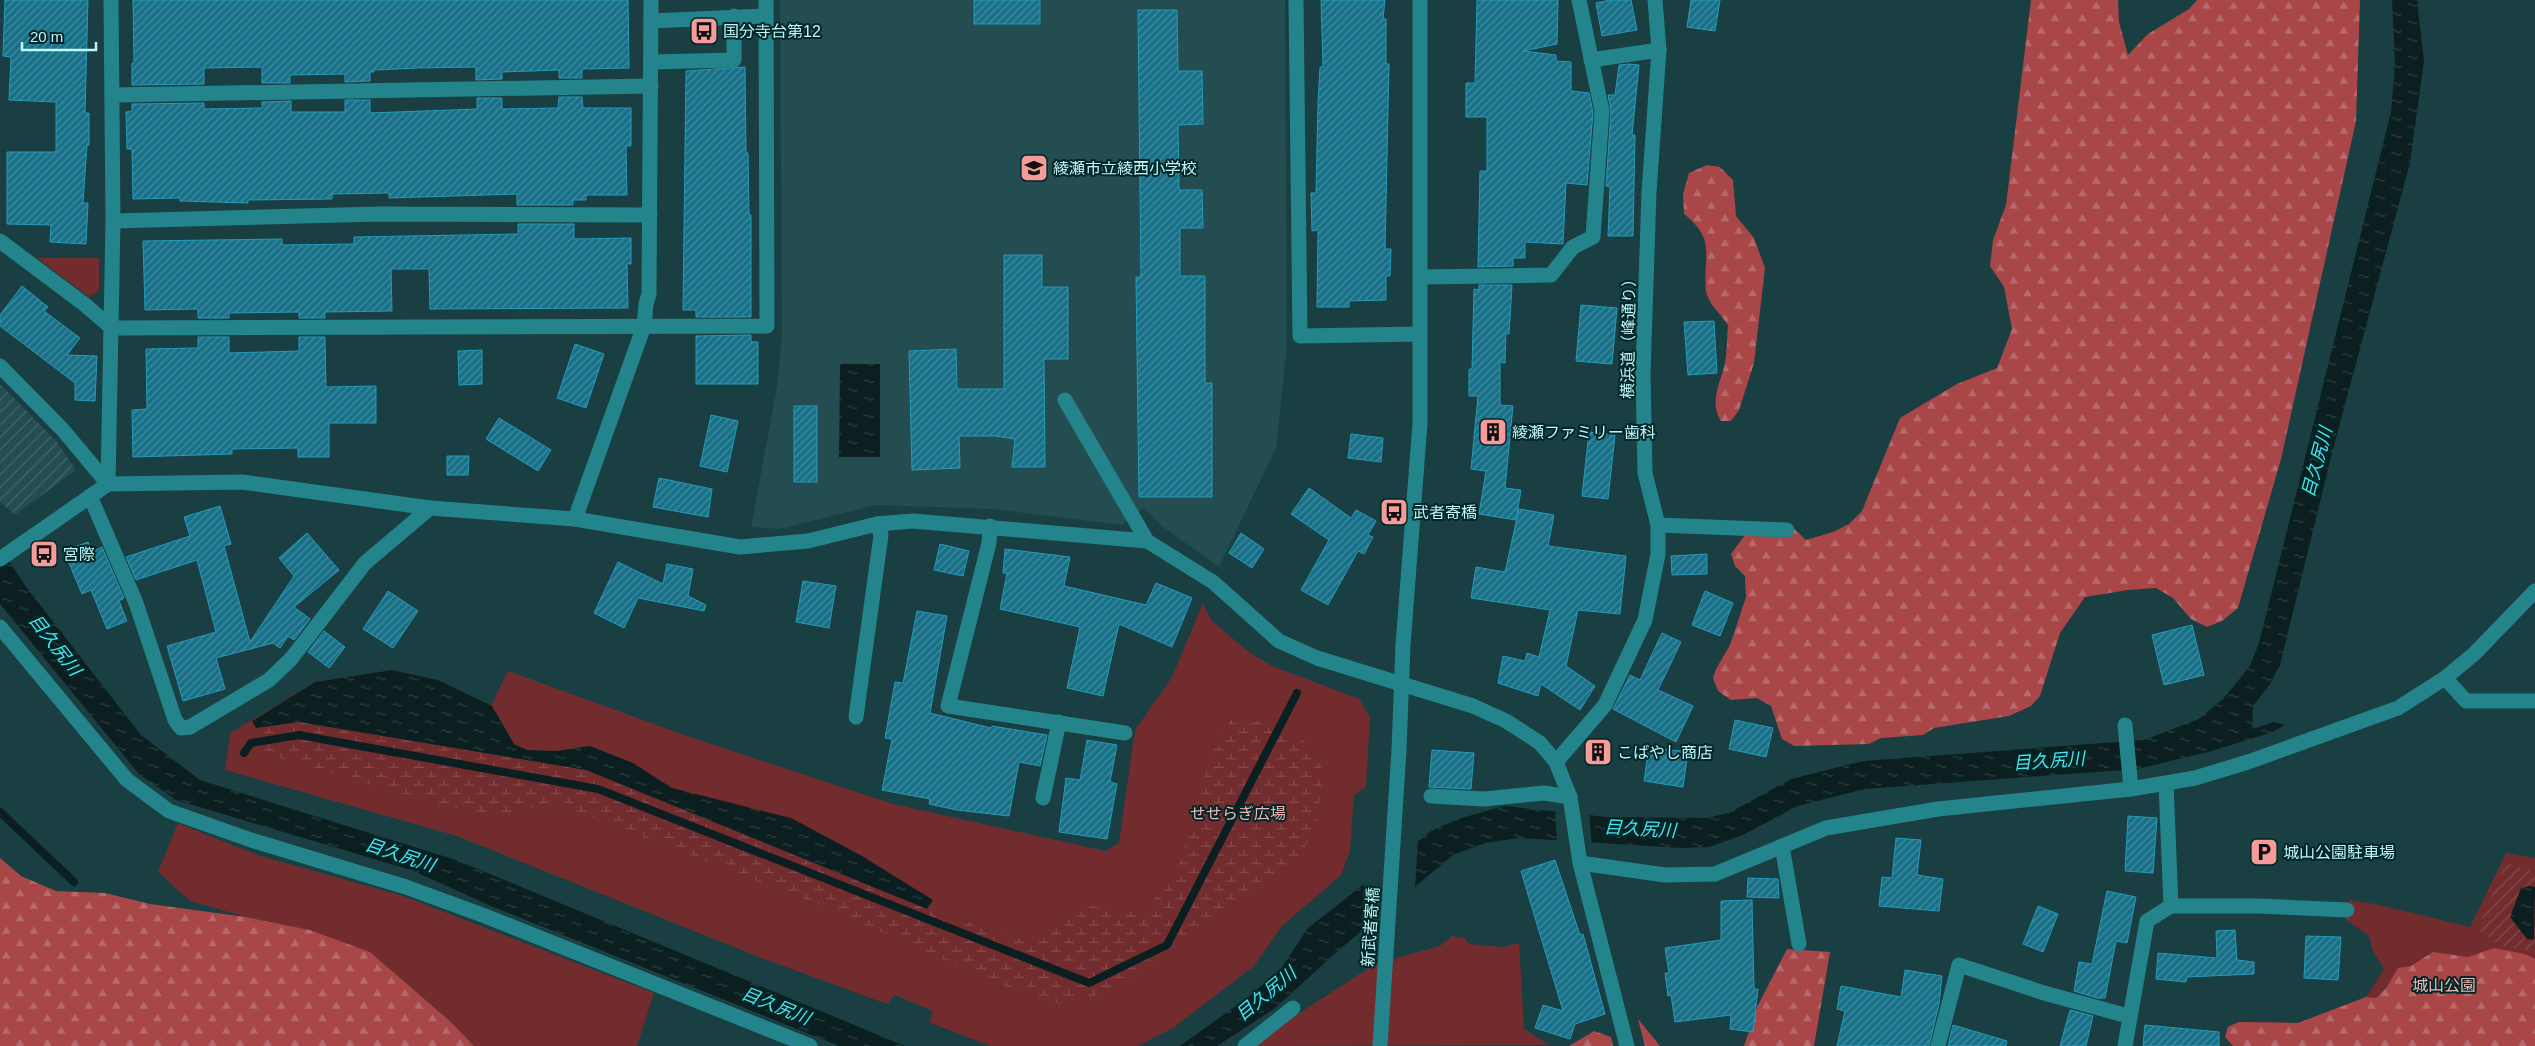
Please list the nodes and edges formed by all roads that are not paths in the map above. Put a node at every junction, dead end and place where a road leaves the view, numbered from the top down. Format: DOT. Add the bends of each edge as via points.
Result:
graph roads {
  1 [pos="111,0"];
  2 [pos="651,0"];
  3 [pos="766,0"];
  4 [pos="1296,0"];
  5 [pos="1420,0"];
  6 [pos="1579,0"];
  7 [pos="1655,0"];
  8 [pos="734,16"];
  9 [pos="766,16"];
  10 [pos="651,21"];
  11 [pos="1659,50"];
  12 [pos="1592,60"];
  13 [pos="651,62"];
  14 [pos="651,86"];
  15 [pos="112,95"];
  16 [pos="650,215"];
  17 [pos="113,220"];
  18 [pos="0,241"];
  19 [pos="1421,277"];
  20 [pos="644,326"];
  21 [pos="112,328"];
  22 [pos="1420,334"];
  23 [pos="0,366"];
  24 [pos="1065,400"];
  25 [pos="108,484"];
  26 [pos="90,496"];
  27 [pos="430,508"];
  28 [pos="575,519"];
  29 [pos="877,524"];
  30 [pos="1658,525"];
  31 [pos="990,526"];
  32 [pos="1787,530"];
  33 [pos="1147,541"];
  34 [pos="0,560"];
  35 [pos="2535,591"];
  36 [pos="0,627"];
  37 [pos="2445,678"];
  38 [pos="1402,683"];
  39 [pos="2535,701"];
  40 [pos="856,717"];
  41 [pos="1059,722"];
  42 [pos="2125,729"];
  43 [pos="1125,732"];
  44 [pos="1556,762"];
  45 [pos="2130,783"];
  46 [pos="2166,784"];
  47 [pos="1430,796"];
  48 [pos="1043,798"];
  49 [pos="1570,800"];
  50 [pos="1782,846"];
  51 [pos="1579,857"];
  52 [pos="2171,906"];
  53 [pos="2348,910"];
  54 [pos="1799,944"];
  55 [pos="1293,1008"];
  56 [pos="2128,1016"];
  57 [pos="810,1046"];
  58 [pos="1245,1046"];
  59 [pos="1380,1046"];
  60 [pos="1627,1046"];
  61 [pos="1938,1046"];
  62 [pos="2125,1046"];
  1 -- 15 [label="street"];
  2 -- 10 [label="street"];
  3 -- 9 [label="street"];
  4 -- 22 [label="street" via="1300,336"];
  5 -- 19 [label="street, 新武者寄橋"];
  6 -- 12 [label="street"];
  7 -- 11 [label="street, 横浜道（峰通り）"];
  8 -- 9 [label="street"];
  8 -- 10 [label="street"];
  8 -- 13 [label="street" via="734,60"];
  9 -- 20 [label="street" via="766,326"];
  10 -- 13 [label="street"];
  11 -- 12 [label="street"];
  11 -- 30 [label="street, 横浜道（峰通り）" via="1649,192 1643,373 1645,473"];
  12 -- 19 [label="street" via="1602,111 1594,237 1573,247 1551,275"];
  13 -- 14 [label="street"];
  14 -- 15 [label="street"];
  14 -- 16 [label="street"];
  15 -- 17 [label="street"];
  16 -- 17 [label="street" via="379,214"];
  16 -- 20 [label="street" via="649,294"];
  17 -- 21 [label="street"];
  18 -- 21 [label="street"];
  19 -- 22 [label="street, 新武者寄橋"];
  20 -- 21 [label="street"];
  20 -- 28 [label="street"];
  21 -- 25 [label="street"];
  22 -- 38 [label="street, 新武者寄橋" via="1420,423"];
  23 -- 25 [label="street" via="63,430"];
  24 -- 33 [label="street"];
  25 -- 26 [label="street"];
  25 -- 27 [label="street" via="242,482"];
  26 -- 27 [label="street" via="136,603 175,720 181,728 190,727 269,680 291,659 365,563"];
  26 -- 34 [label="street"];
  27 -- 28 [label="street"];
  28 -- 29 [label="street" via="740,547 808,542"];
  29 -- 31 [label="street" via="913,521"];
  29 -- 40 [label="street" via="881,535"];
  30 -- 32 [label="street"];
  30 -- 44 [label="street, 横浜道（峰通り）" via="1658,554 1645,620 1605,705"];
  31 -- 33 [label="street"];
  31 -- 41 [label="street" via="948,706"];
  33 -- 38 [label="street" via="1213,582 1279,641 1317,658"];
  35 -- 37 [label="street" via="2499,630"];
  36 -- 57 [label="street" via="127,780 169,810 485,916"];
  37 -- 39 [label="street" via="2466,701"];
  37 -- 46 [label="street" via="2398,708 2248,762"];
  38 -- 44 [label="street" via="1473,706 1506,721 1540,743"];
  38 -- 59 [label="street, 新武者寄橋"];
  41 -- 43 [label="street"];
  41 -- 48 [label="street"];
  42 -- 45 [label="street"];
  44 -- 49 [label="street"];
  45 -- 46 [label="street"];
  45 -- 50 [label="street" via="1826,828"];
  46 -- 52 [label="street"];
  47 -- 49 [label="street" via="1484,799 1544,793"];
  49 -- 51 [label="street"];
  50 -- 51 [label="street" via="1715,874 1666,875"];
  50 -- 54 [label="street"];
  51 -- 60 [label="street"];
  52 -- 53 [label="street"];
  52 -- 56 [label="street" via="2147,921"];
  55 -- 58 [label="street"];
  56 -- 61 [label="street" via="1959,965"];
  56 -- 62 [label="street"];
}
